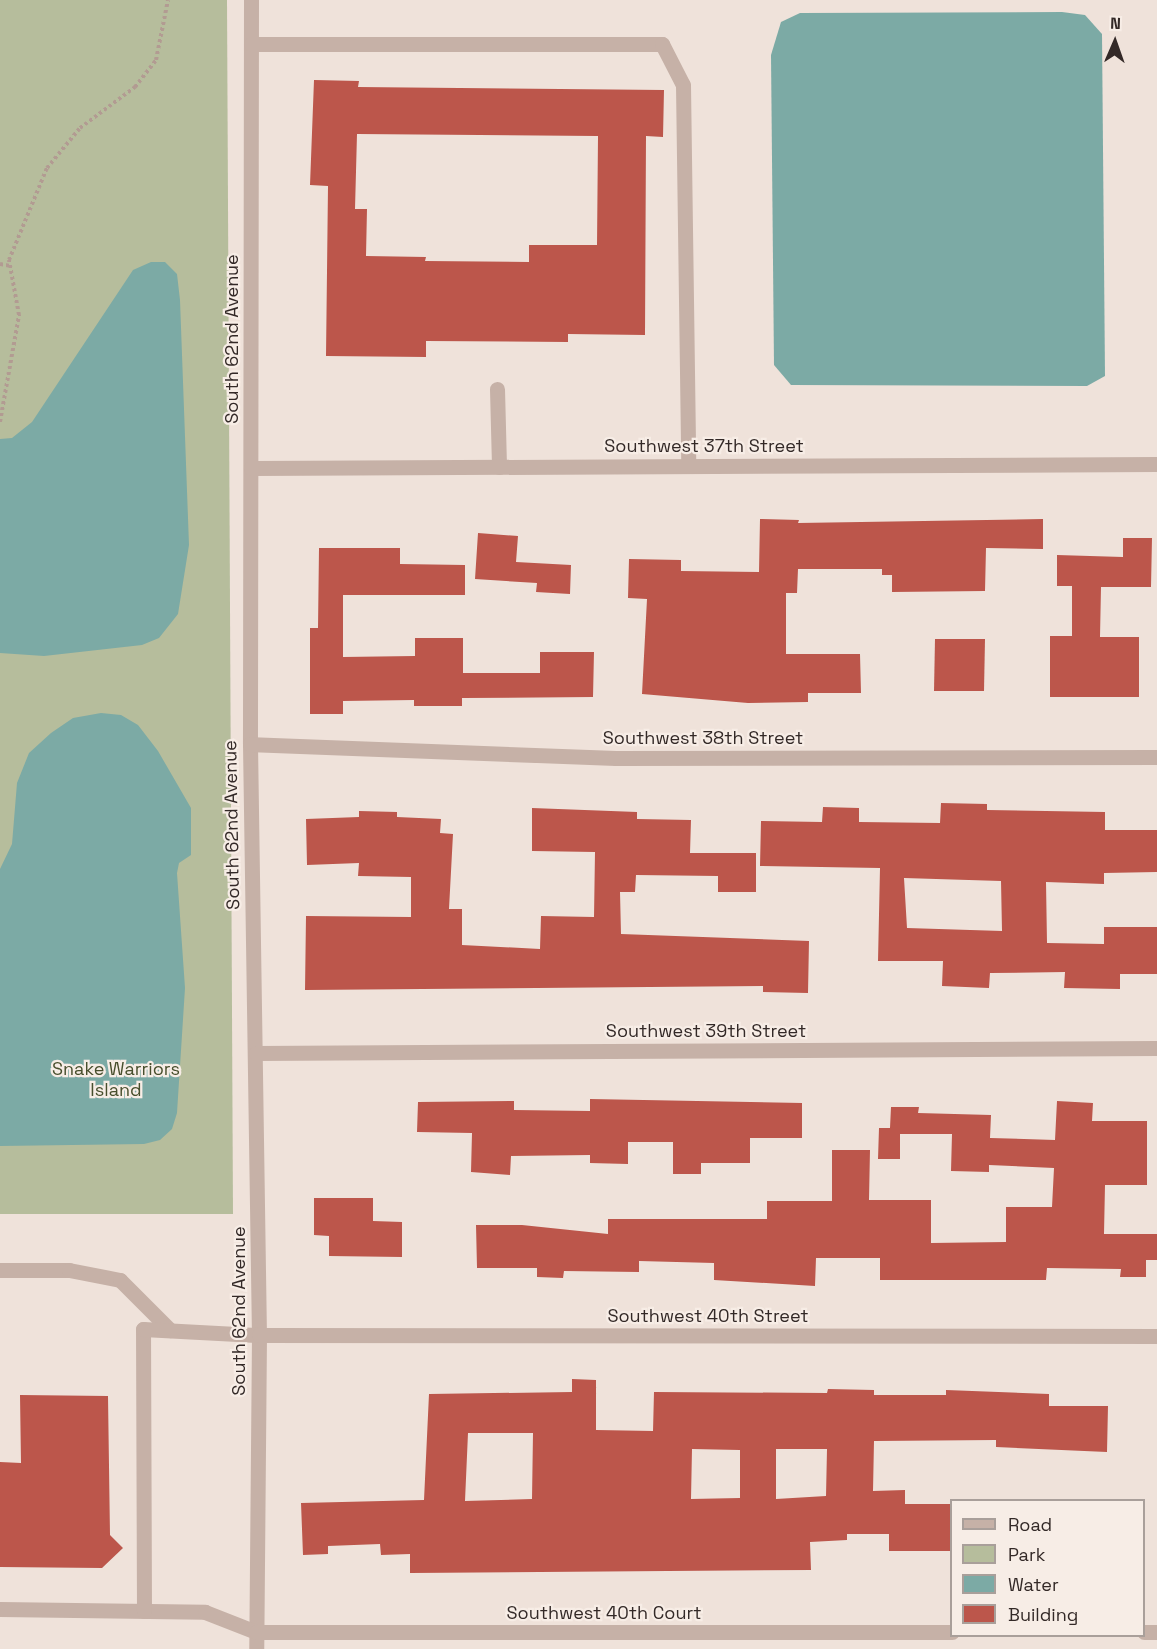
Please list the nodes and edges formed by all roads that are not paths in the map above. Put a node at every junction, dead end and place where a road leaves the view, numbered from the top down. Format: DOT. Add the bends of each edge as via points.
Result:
graph roads {
  1 [pos="251,0"];
  2 [pos="251,44"];
  3 [pos="497,389"];
  4 [pos="1157,464"];
  5 [pos="688,466"];
  6 [pos="500,467"];
  7 [pos="251,468"];
  8 [pos="250,744"];
  9 [pos="1157,757"];
  10 [pos="1157,1048"];
  11 [pos="256,1053"];
  12 [pos="0,1270"];
  13 [pos="170,1330"];
  14 [pos="259,1335"];
  15 [pos="1157,1336"];
  16 [pos="0,1610"];
  17 [pos="144,1611"];
  18 [pos="256,1632"];
  19 [pos="950,1632"];
  20 [pos="256,1649"];
  1 -- 2 [label="street, South 62nd Avenue"];
  2 -- 5 [label="street" via="662,44 683,85"];
  2 -- 7 [label="street, South 62nd Avenue"];
  3 -- 6 [label="street"];
  4 -- 5 [label="street, Southwest 37th Street"];
  5 -- 6 [label="street, Southwest 37th Street"];
  6 -- 7 [label="street, Southwest 37th Street"];
  7 -- 8 [label="street, South 62nd Avenue"];
  8 -- 9 [label="street, Southwest 38th Street" via="616,758"];
  8 -- 11 [label="street, South 62nd Avenue"];
  10 -- 11 [label="street, Southwest 39th Street"];
  11 -- 14 [label="street, South 62nd Avenue"];
  12 -- 13 [label="street" via="69,1270 120,1280"];
  13 -- 14 [label="street, Southwest 40th Street"];
  13 -- 17 [label="street, Southwest 40th Street" via="143,1329"];
  14 -- 15 [label="street, Southwest 40th Street"];
  14 -- 18 [label="street, South 62nd Avenue"];
  16 -- 17 [label="street"];
  17 -- 18 [label="street" via="205,1612"];
  18 -- 19 [label="street, Southwest 40th Court"];
  18 -- 20 [label="street, South 62nd Avenue"];
}
